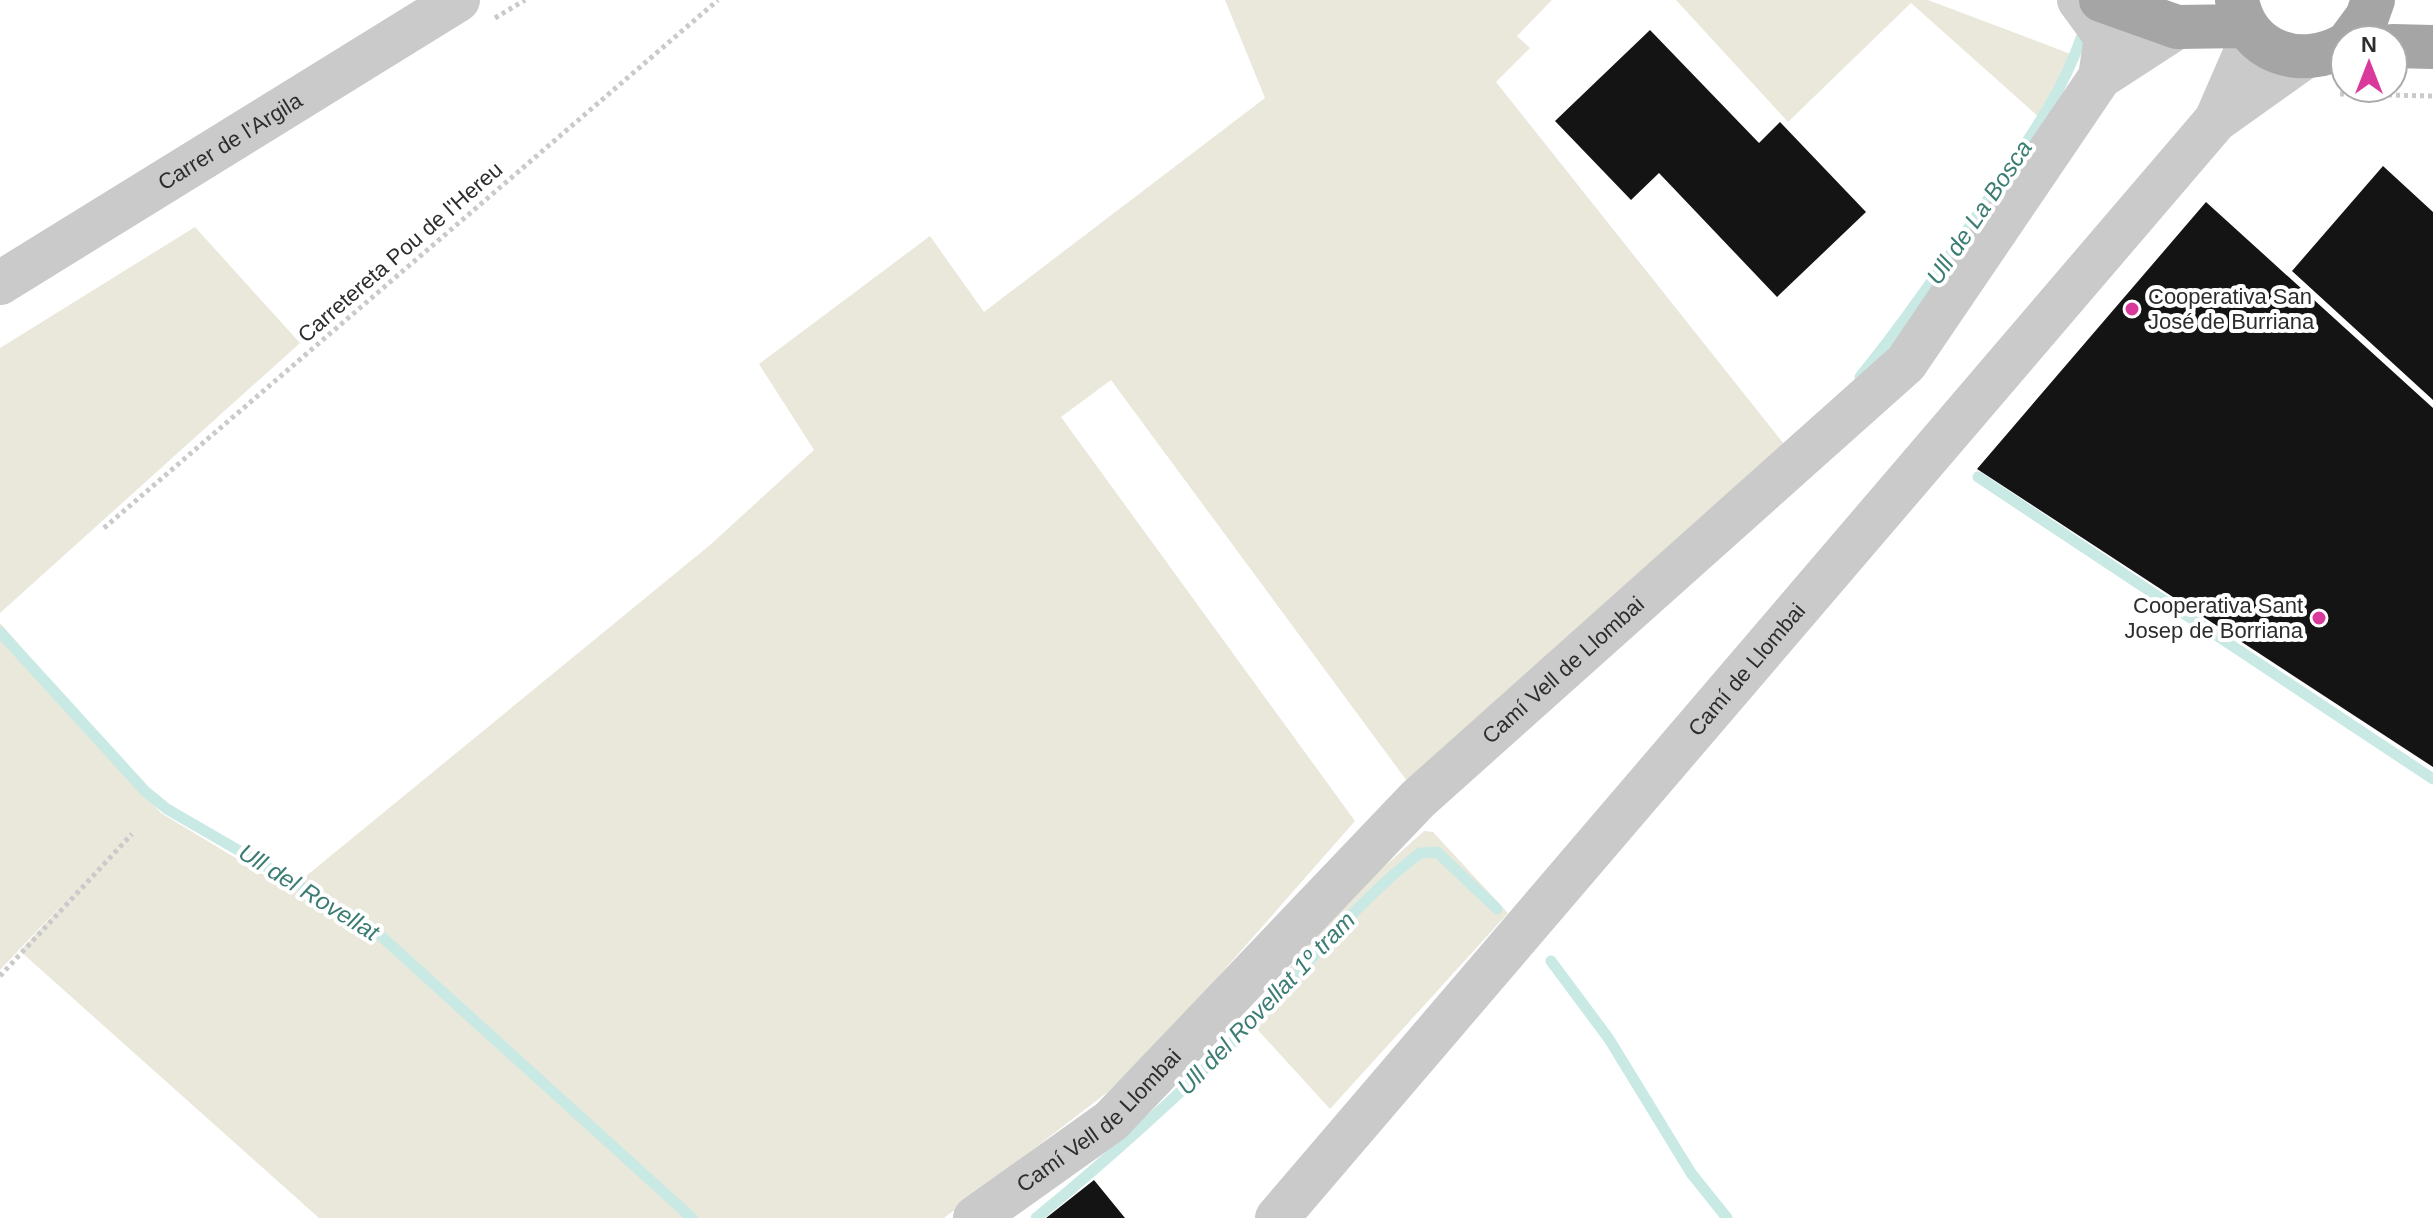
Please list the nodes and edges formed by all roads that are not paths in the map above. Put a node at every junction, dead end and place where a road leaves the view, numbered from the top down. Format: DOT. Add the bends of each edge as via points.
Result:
graph roads {
  1 [pos="458,0"];
  2 [pos="2079,0"];
  3 [pos="2101,0"];
  4 [pos="2373,0"];
  5 [pos="2245,20"];
  6 [pos="2362,24"];
  7 [pos="2177,27"];
  8 [pos="2409,46"];
  9 [pos="2433,47"];
  10 [pos="2329,52"];
  11 [pos="2303,58"];
  12 [pos="2100,77"];
  13 [pos="2216,120"];
  14 [pos="0,283"];
  15 [pos="975,1218"];
  16 [pos="1277,1218"];
  1 -- 14 [label="street, Carrer de l'Argila"];
  2 -- 12 [label="street" via="2106,37"];
  3 -- 7 [label="main road"];
  4 -- 6 [label="main road"];
  5 -- 7 [label="main road"];
  5 -- 11 [label="main road" via="2267,47"];
  5 -- 13 [label="street, Camí de Llombai"];
  7 -- 12 [label="street"];
  8 -- 9 [label="main road"];
  10 -- 11 [label="main road"];
  11 -- 13 [label="street, Camí de Llombai"];
  12 -- 15 [label="street, Camí Vell de Llombai" via="1906,363 1418,799 1111,1121"];
  13 -- 16 [label="street, Camí de Llombai"];
}
